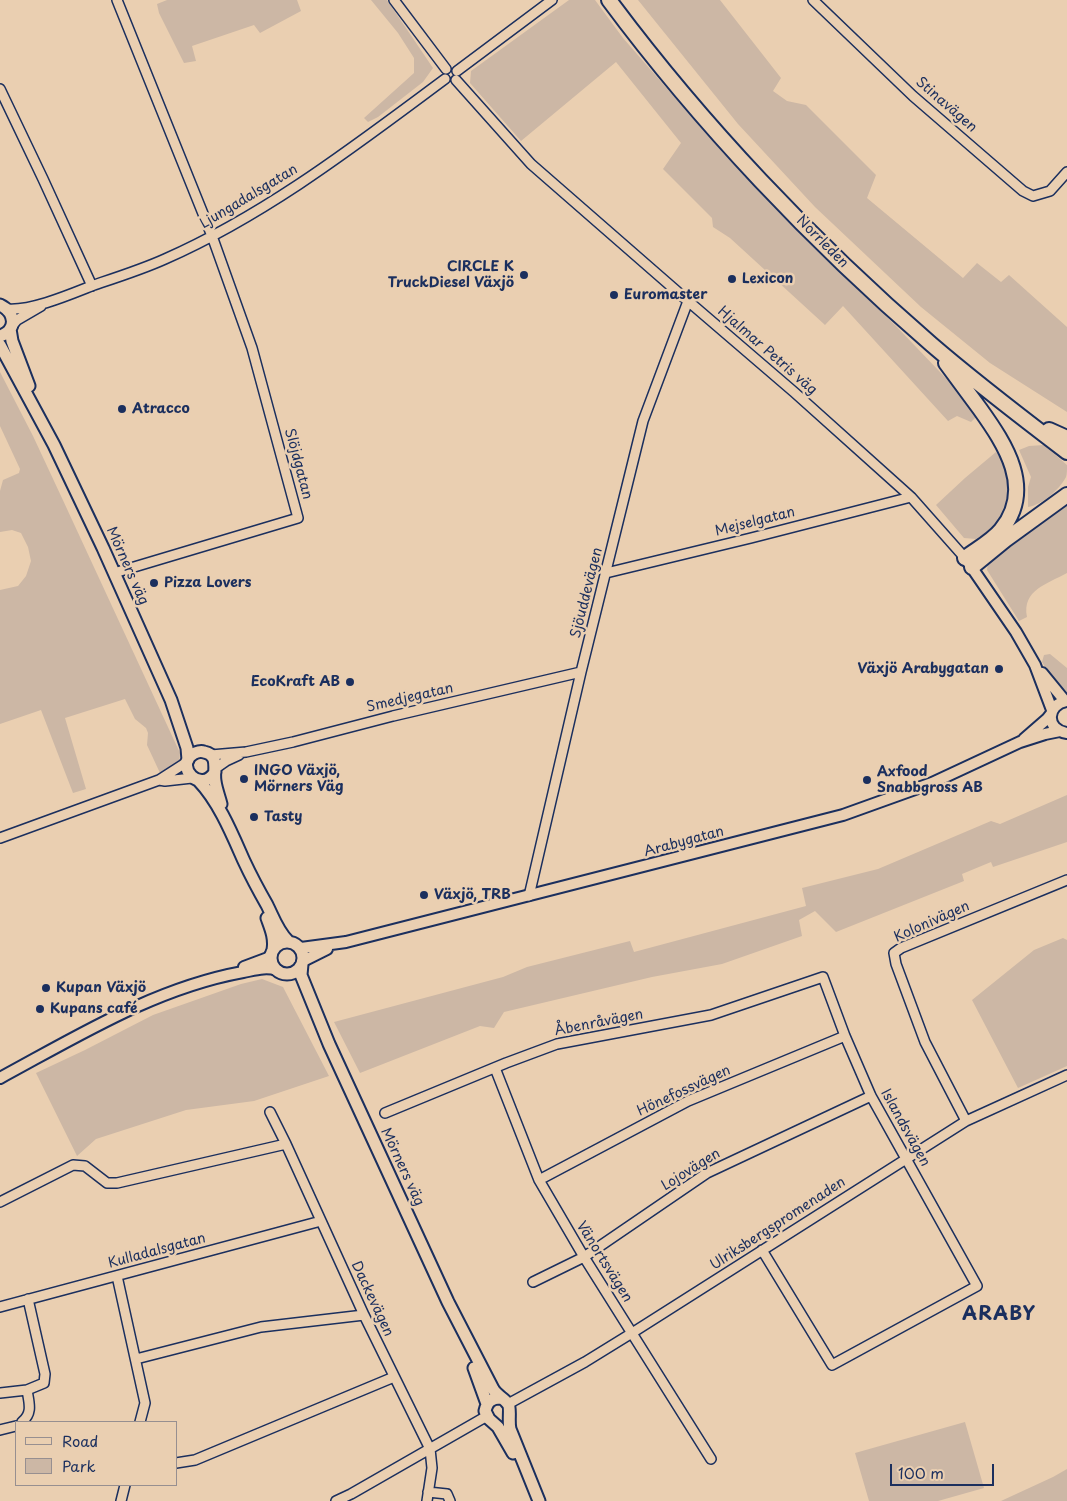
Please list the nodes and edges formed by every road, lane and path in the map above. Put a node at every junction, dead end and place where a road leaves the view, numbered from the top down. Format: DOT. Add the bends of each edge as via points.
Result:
graph roads {
  1 [pos="117,0"];
  2 [pos="394,0"];
  3 [pos="552,0"];
  4 [pos="609,0"];
  5 [pos="618,0"];
  6 [pos="813,0"];
  7 [pos="446,69"];
  8 [pos="457,70"];
  9 [pos="445,79"];
  10 [pos="456,80"];
  11 [pos="0,89"];
  12 [pos="1067,172"];
  13 [pos="212,236"];
  14 [pos="92,286"];
  15 [pos="688,301"];
  16 [pos="48,303"];
  17 [pos="4,307"];
  18 [pos="11,328"];
  19 [pos="0,336"];
  20 [pos="0,345"];
  21 [pos="932,345"];
  22 [pos="1049,430"];
  23 [pos="1067,438"];
  24 [pos="54,445"];
  25 [pos="1067,445"];
  26 [pos="1067,452"];
  27 [pos="1067,496"];
  28 [pos="911,497"];
  29 [pos="969,563"];
  30 [pos="114,573"];
  31 [pos="606,573"];
  32 [pos="1035,665"];
  33 [pos="581,672"];
  34 [pos="171,700"];
  35 [pos="1066,701"];
  36 [pos="1052,712"];
  37 [pos="1065,733"];
  38 [pos="1020,742"];
  39 [pos="246,752"];
  40 [pos="208,753"];
  41 [pos="187,762"];
  42 [pos="216,770"];
  43 [pos="196,779"];
  44 [pos="159,780"];
  45 [pos="228,825"];
  46 [pos="0,838"];
  47 [pos="248,870"];
  48 [pos="1067,880"];
  49 [pos="529,896"];
  50 [pos="288,942"];
  51 [pos="346,942"];
  52 [pos="300,948"];
  53 [pos="272,951"];
  54 [pos="303,963"];
  55 [pos="282,972"];
  56 [pos="226,975"];
  57 [pos="823,977"];
  58 [pos="845,1036"];
  59 [pos="329,1044"];
  60 [pos="495,1068"];
  61 [pos="1067,1074"];
  62 [pos="0,1078"];
  63 [pos="871,1096"];
  64 [pos="270,1112"];
  65 [pos="385,1113"];
  66 [pos="966,1121"];
  67 [pos="286,1144"];
  68 [pos="906,1158"];
  69 [pos="539,1180"];
  70 [pos="0,1202"];
  71 [pos="321,1221"];
  72 [pos="762,1250"];
  73 [pos="584,1257"];
  74 [pos="116,1276"];
  75 [pos="533,1282"];
  76 [pos="28,1299"];
  77 [pos="448,1302"];
  78 [pos="0,1307"];
  79 [pos="364,1315"];
  80 [pos="632,1333"];
  81 [pos="136,1359"];
  82 [pos="394,1377"];
  83 [pos="27,1390"];
  84 [pos="0,1392"];
  85 [pos="487,1404"];
  86 [pos="506,1406"];
  87 [pos="490,1419"];
  88 [pos="23,1421"];
  89 [pos="140,1421"];
  90 [pos="15,1426"];
  91 [pos="0,1430"];
  92 [pos="430,1449"];
  93 [pos="711,1459"];
  94 [pos="178,1464"];
  95 [pos="125,1486"];
  96 [pos="427,1496"];
  97 [pos="121,1501"];
  98 [pos="336,1501"];
  99 [pos="450,1501"];
  100 [pos="538,1501"];
  1 -- 13 [label="street"];
  2 -- 7 [label="street"];
  3 -- 8 [label="street"];
  4 -- 21 [label="highway, Norrleden" via="694,106 752,170 865,284"];
  5 -- 22 [label="highway, Norrleden" via="699,101 850,261 936,339"];
  6 -- 12 [label="street, Stinavägen" via="912,96 1023,191 1033,196 1050,191"];
  7 -- 8 [label="street"];
  7 -- 9 [label="street"];
  8 -- 10 [label="street"];
  9 -- 10 [label="street" via="450,82"];
  9 -- 13 [label="street, Ljungadalsgatan" via="274,201"];
  10 -- 15 [label="street, Hjalmar Petris väg" via="531,164"];
  11 -- 14 [label="street"];
  13 -- 14 [label="street, Ljungadalsgatan" via="165,259"];
  13 -- 30 [label="street, Slöjdgatan" via="252,348 298,518"];
  14 -- 16 [label="street, Ljungadalsgatan"];
  15 -- 28 [label="street, Hjalmar Petris väg"];
  15 -- 31 [label="street, Sjöuddevägen" via="644,421"];
  16 -- 17 [label="street, Ljungadalsgatan" via="14,310"];
  16 -- 18 [label="street, Ljungadalsgatan" via="17,320"];
  17 -- 18 [label="main road, Mörners väg" via="11,314"];
  18 -- 19 [label="main road"];
  18 -- 24 [label="main road, Mörners väg" via="16,354"];
  20 -- 24 [label="main road, Mörners väg"];
  21 -- 26 [label="highway, Norrleden"];
  21 -- 29 [label="highway" via="998,436 1016,481 1015,503 1004,525"];
  22 -- 23 [label="highway"];
  22 -- 25 [label="highway, Norrleden"];
  24 -- 30 [label="main road, Mörners väg"];
  27 -- 29 [label="highway"];
  28 -- 29 [label="street, Hjalmar Petris väg"];
  28 -- 31 [label="street, Mejselgatan"];
  29 -- 32 [label="street, Hjalmar Petris väg"];
  30 -- 34 [label="main road, Mörners väg"];
  31 -- 33 [label="street, Sjöuddevägen"];
  32 -- 35 [label="street, Hjalmar Petris väg"];
  32 -- 36 [label="street, Hjalmar Petris väg"];
  33 -- 39 [label="street, Smedjegatan"];
  33 -- 49 [label="street, Sjöuddevägen"];
  34 -- 40 [label="main road, Mörners väg" via="191,737"];
  34 -- 41 [label="main road, Mörners väg" via="188,748"];
  35 -- 36 [label="street, Arabygatan" via="1058,704"];
  36 -- 37 [label="street, Hjalmar Petris väg" via="1052,724"];
  36 -- 38 [label="street, Arabygatan"];
  37 -- 38 [label="street, Arabygatan" via="1054,732"];
  38 -- 49 [label="street, Arabygatan" via="932,783 843,814"];
  39 -- 40 [label="street, Smedjegatan"];
  39 -- 42 [label="street, Smedjegatan" via="226,761"];
  40 -- 41 [label="main road" via="196,752"];
  40 -- 42 [label="main road" via="215,761"];
  41 -- 43 [label="main road" via="187,771"];
  41 -- 44 [label="street"];
  42 -- 43 [label="main road" via="208,779"];
  42 -- 45 [label="main road" via="216,786"];
  43 -- 44 [label="street"];
  43 -- 45 [label="main road"];
  44 -- 46 [label="street"];
  45 -- 47 [label="main road"];
  47 -- 50 [label="main road"];
  47 -- 53 [label="main road" via="273,936"];
  48 -- 66 [label="street, Kolonivägen" via="894,953 925,1042"];
  49 -- 51 [label="street, Arabygatan"];
  50 -- 52 [label="main road"];
  50 -- 53 [label="main road" via="282,942"];
  51 -- 52 [label="street, Arabygatan"];
  51 -- 54 [label="street, Arabygatan"];
  52 -- 54 [label="main road"];
  53 -- 55 [label="main road" via="272,961"];
  53 -- 56 [label="street" via="263,960"];
  54 -- 55 [label="main road" via="294,973"];
  54 -- 59 [label="main road, Mörners väg" via="301,975"];
  55 -- 56 [label="street" via="263,968"];
  55 -- 59 [label="main road, Mörners väg" via="294,980"];
  56 -- 62 [label="street" via="180,988 111,1018"];
  57 -- 58 [label="street, Islandsvägen"];
  57 -- 60 [label="street, Åbenråvägen" via="711,1015 557,1044"];
  58 -- 63 [label="street, Islandsvägen"];
  58 -- 69 [label="street, Hönefossvägen" via="688,1101"];
  59 -- 77 [label="main road, Mörners väg"];
  60 -- 65 [label="street, Åbenråvägen"];
  60 -- 69 [label="street, Vänortsvägen"];
  61 -- 66 [label="street, Ulriksbergspromenaden"];
  63 -- 68 [label="street, Islandsvägen"];
  63 -- 73 [label="street, Lojovägen" via="707,1173"];
  64 -- 67 [label="street, Dackevägen"];
  66 -- 68 [label="street, Ulriksbergspromenaden"];
  67 -- 70 [label="street" via="118,1183 107,1183 84,1166 73,1165"];
  67 -- 71 [label="street, Dackevägen"];
  68 -- 72 [label="street, Ulriksbergspromenaden"];
  68 -- 72 [label="street, Islandsvägen" via="977,1286 832,1365"];
  69 -- 73 [label="street, Vänortsvägen"];
  71 -- 74 [label="street, Kulladalsgatan"];
  71 -- 79 [label="street, Dackevägen"];
  72 -- 80 [label="street, Ulriksbergspromenaden"];
  73 -- 75 [label="street, Lojovägen"];
  73 -- 80 [label="street, Vänortsvägen"];
  74 -- 76 [label="street, Kulladalsgatan"];
  74 -- 81 [label="street"];
  76 -- 78 [label="street, Kulladalsgatan"];
  76 -- 83 [label="street" via="45,1374 44,1383"];
  77 -- 85 [label="main road, Mörners väg"];
  77 -- 86 [label="main road, Mörners väg" via="493,1389"];
  79 -- 81 [label="street" via="261,1327"];
  79 -- 82 [label="street, Dackevägen"];
  80 -- 86 [label="street, Ulriksbergspromenaden"];
  80 -- 93 [label="street, Vänortsvägen"];
  81 -- 89 [label="street" via="145,1403"];
  82 -- 92 [label="street, Dackevägen"];
  82 -- 94 [label="street" via="195,1460"];
  83 -- 84 [label="street"];
  83 -- 88 [label="street" via="30,1410"];
  85 -- 86 [label="main road" via="493,1399"];
  85 -- 87 [label="main road" via="485,1411"];
  86 -- 87 [label="main road" via="502,1421"];
  86 -- 100 [label="main road, Mörners väg" via="510,1429"];
  87 -- 92 [label="street"];
  87 -- 100 [label="main road, Mörners väg" via="502,1433"];
  90 -- 91 [label="street"];
  92 -- 96 [label="street, Dackevägen" via="432,1468"];
  92 -- 98 [label="street"];
  95 -- 97 [label="street"];
  96 -- 99 [label="street" via="447,1494"];
}
